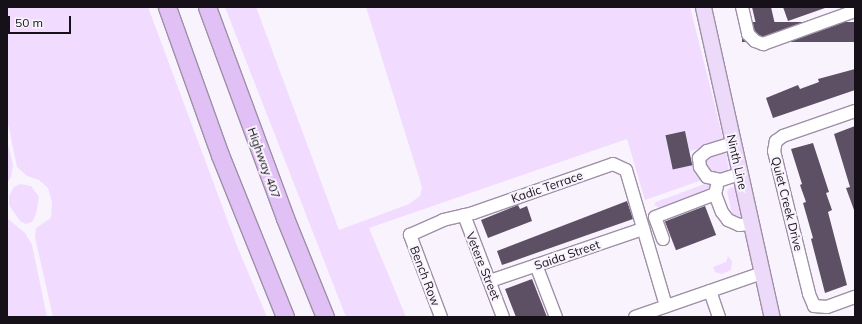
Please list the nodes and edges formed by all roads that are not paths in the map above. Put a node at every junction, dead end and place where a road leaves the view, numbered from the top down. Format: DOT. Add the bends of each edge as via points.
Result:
graph roads {
  1 [pos="167,7"];
  2 [pos="207,7"];
  3 [pos="703,7"];
  4 [pos="742,7"];
  5 [pos="831,7"];
  6 [pos="855,11"];
  7 [pos="834,19"];
  8 [pos="855,111"];
  9 [pos="733,143"];
  10 [pos="740,174"];
  11 [pos="721,180"];
  12 [pos="715,194"];
  13 [pos="464,215"];
  14 [pos="751,224"];
  15 [pos="643,229"];
  16 [pos="410,235"];
  17 [pos="663,239"];
  18 [pos="536,265"];
  19 [pos="762,273"];
  20 [pos="490,281"];
  21 [pos="710,291"];
  22 [pos="855,298"];
  23 [pos="666,306"];
  24 [pos="284,317"];
  25 [pos="325,317"];
  26 [pos="441,317"];
  27 [pos="503,317"];
  28 [pos="556,317"];
  29 [pos="635,317"];
  30 [pos="719,317"];
  31 [pos="772,317"];
  1 -- 24 [label="highway" via="220,155"];
  2 -- 25 [label="highway, Highway 407" via="285,218"];
  3 -- 9 [label="main road, Ninth Line"];
  4 -- 7 [label="street" via="751,38 763,44"];
  5 -- 7 [label="street"];
  6 -- 7 [label="street"];
  8 -- 22 [label="street, Quiet Creek Drive" via="783,136 776,141 774,151 814,306 827,307"];
  9 -- 10 [label="main road, Ninth Line"];
  9 -- 11 [label="street" via="707,151 699,158 700,167 707,177"];
  10 -- 11 [label="street"];
  10 -- 14 [label="main road, Ninth Line"];
  11 -- 12 [label="street"];
  12 -- 14 [label="street" via="728,220 739,225"];
  12 -- 17 [label="street" via="654,217"];
  13 -- 15 [label="street, Kadic Terrace" via="613,164 626,170"];
  13 -- 16 [label="street, Kadic Terrace" via="443,220"];
  13 -- 20 [label="street, Vetere Street"];
  14 -- 19 [label="main road, Ninth Line"];
  15 -- 18 [label="street, Saida Street"];
  15 -- 23 [label="street, Kadic Terrace"];
  16 -- 26 [label="street, Bench Row"];
  18 -- 20 [label="street, Saida Street"];
  18 -- 28 [label="street"];
  19 -- 21 [label="street"];
  19 -- 31 [label="main road, Ninth Line"];
  20 -- 27 [label="street, Vetere Street"];
  21 -- 23 [label="street"];
  21 -- 30 [label="street"];
  23 -- 29 [label="street"];
}
